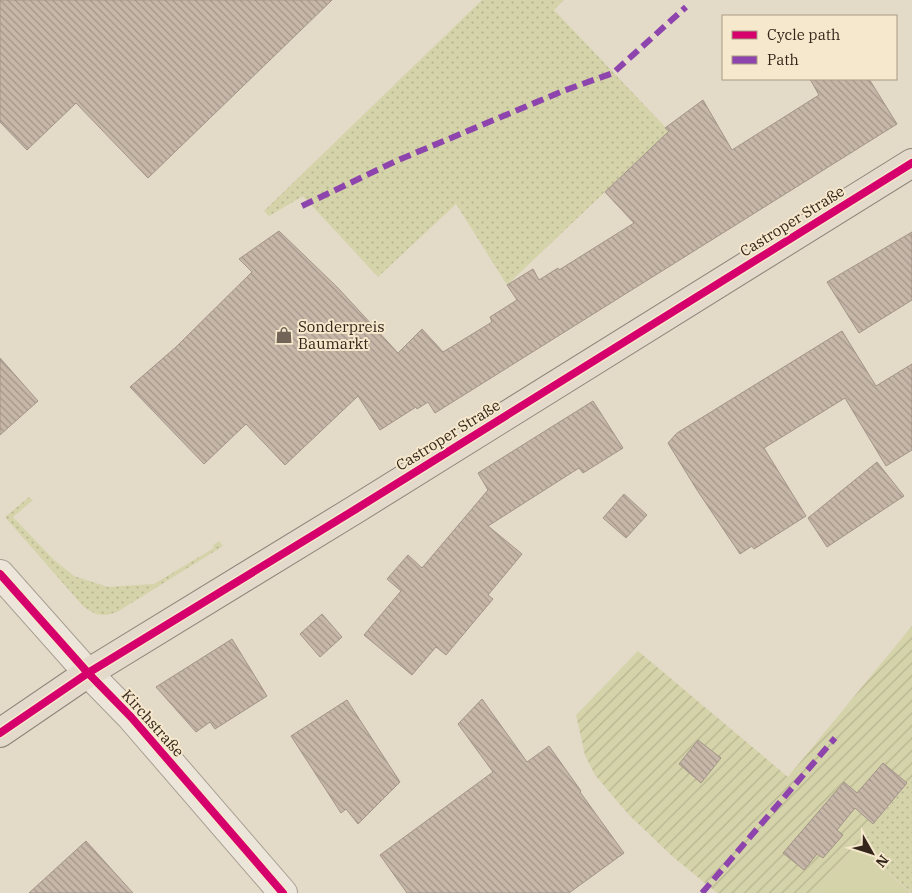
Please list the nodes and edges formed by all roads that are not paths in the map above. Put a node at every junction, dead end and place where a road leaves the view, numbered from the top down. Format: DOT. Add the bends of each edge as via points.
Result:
graph roads {
  1 [pos="912,163"];
  2 [pos="0,574"];
  3 [pos="88,673"];
  4 [pos="0,732"];
  5 [pos="283,893"];
  1 -- 3 [label="main road, Castroper Straße"];
  2 -- 3 [label="street, Kirchstraße"];
  3 -- 4 [label="main road, Castroper Straße"];
  3 -- 5 [label="street, Kirchstraße" via="131,717"];
}
